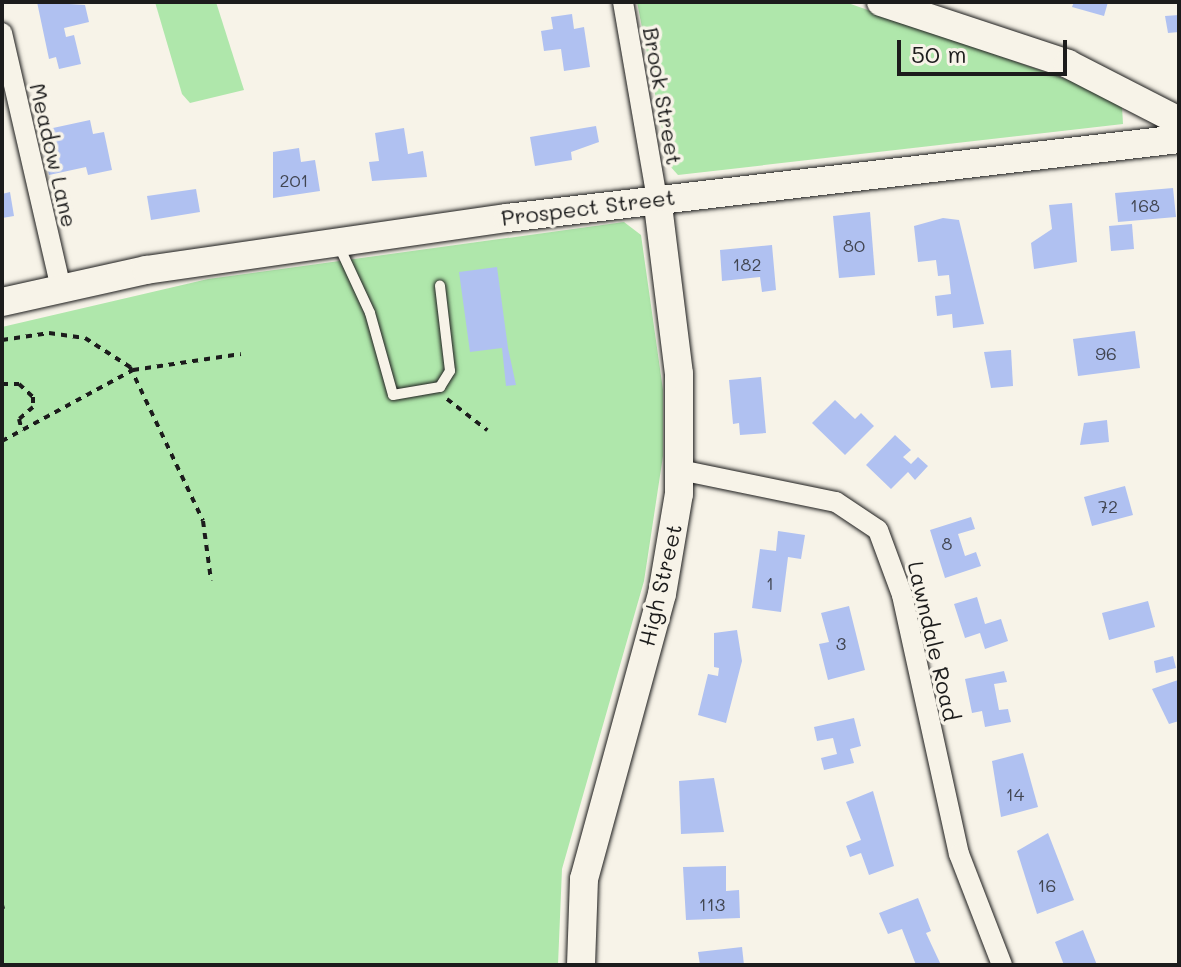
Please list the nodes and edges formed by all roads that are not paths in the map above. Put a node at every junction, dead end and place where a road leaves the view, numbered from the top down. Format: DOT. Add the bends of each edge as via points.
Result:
graph roads {
  1 [pos="623,2"];
  2 [pos="881,2"];
  3 [pos="2,33"];
  4 [pos="1179,121"];
  5 [pos="1179,139"];
  6 [pos="657,198"];
  7 [pos="336,241"];
  8 [pos="440,286"];
  9 [pos="61,288"];
  10 [pos="2,302"];
  11 [pos="680,470"];
  12 [pos="581,965"];
  13 [pos="1002,965"];
  1 -- 6 [label="street, Brook Street"];
  2 -- 4 [label="main road" via="1068,64"];
  3 -- 9 [label="street, Meadow Lane"];
  5 -- 6 [label="main road, Prospect Street"];
  6 -- 7 [label="main road, Prospect Street"];
  6 -- 11 [label="main road, High Street" via="679,374"];
  7 -- 8 [label="lane" via="370,313 393,395 440,387 452,356"];
  7 -- 9 [label="main road, Prospect Street"];
  9 -- 10 [label="main road, Prospect Street"];
  11 -- 12 [label="main road, High Street" via="664,583 584,879"];
  11 -- 13 [label="street, Lawndale Road" via="836,502 878,530 902,595 959,854"];
}
